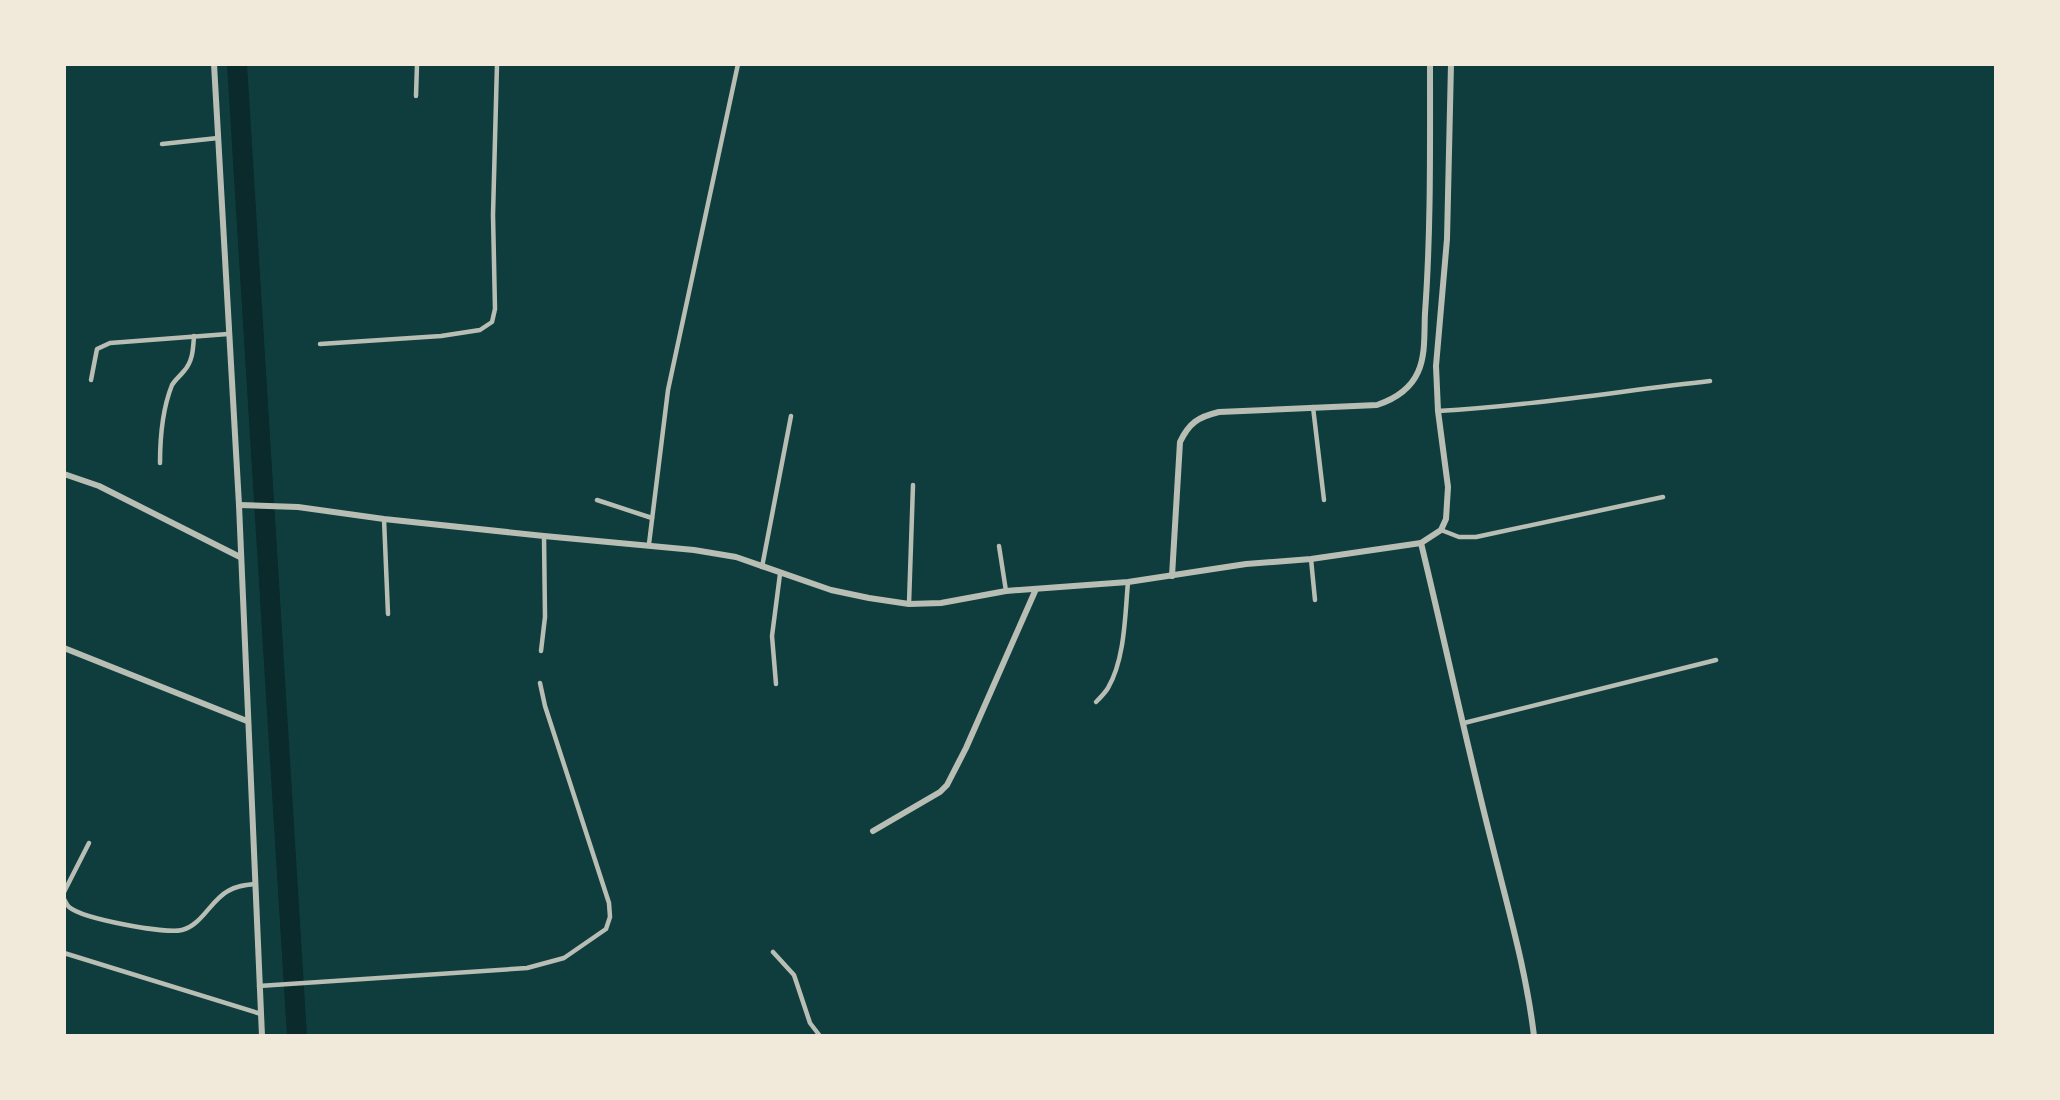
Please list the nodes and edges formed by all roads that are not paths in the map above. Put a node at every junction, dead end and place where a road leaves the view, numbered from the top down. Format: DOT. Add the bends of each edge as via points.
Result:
graph roads {
  1 [pos="214,64"];
  2 [pos="417,64"];
  3 [pos="497,64"];
  4 [pos="738,64"];
  5 [pos="1430,64"];
  6 [pos="1451,64"];
  7 [pos="416,96"];
  8 [pos="218,138"];
  9 [pos="162,144"];
  10 [pos="228,334"];
  11 [pos="194,336"];
  12 [pos="320,344"];
  13 [pos="91,380"];
  14 [pos="1710,381"];
  15 [pos="1313,407"];
  16 [pos="1438,411"];
  17 [pos="792,416"];
  18 [pos="160,463"];
  19 [pos="64,474"];
  20 [pos="914,485"];
  21 [pos="1663,497"];
  22 [pos="597,500"];
  23 [pos="1324,500"];
  24 [pos="238,505"];
  25 [pos="652,518"];
  26 [pos="384,519"];
  27 [pos="1440,530"];
  28 [pos="544,536"];
  29 [pos="1421,543"];
  30 [pos="649,544"];
  31 [pos="999,546"];
  32 [pos="240,557"];
  33 [pos="1311,559"];
  34 [pos="762,567"];
  35 [pos="780,574"];
  36 [pos="1172,576"];
  37 [pos="1128,582"];
  38 [pos="1036,589"];
  39 [pos="1005,591"];
  40 [pos="1315,600"];
  41 [pos="909,604"];
  42 [pos="388,614"];
  43 [pos="64,648"];
  44 [pos="541,651"];
  45 [pos="1716,660"];
  46 [pos="540,683"];
  47 [pos="776,684"];
  48 [pos="1096,702"];
  49 [pos="247,721"];
  50 [pos="1464,723"];
  51 [pos="873,831"];
  52 [pos="89,843"];
  53 [pos="255,884"];
  54 [pos="64,892"];
  55 [pos="64,899"];
  56 [pos="773,952"];
  57 [pos="64,953"];
  58 [pos="260,986"];
  59 [pos="261,1014"];
  60 [pos="262,1035"];
  61 [pos="820,1035"];
  62 [pos="1534,1035"];
  1 -- 8 [label="street"];
  2 -- 7 [label="lane"];
  3 -- 12 [label="lane" via="492,322 480,330 441,336"];
  4 -- 25 [label="lane" via="668,390"];
  5 -- 15 [label="street" via="1427,290 1419,371 1407,389 1377,405"];
  6 -- 16 [label="street" via="1447,239 1436,366"];
  8 -- 9 [label="lane"];
  8 -- 10 [label="street"];
  10 -- 11 [label="lane"];
  10 -- 24 [label="street"];
  11 -- 13 [label="lane" via="110,343 97,349"];
  11 -- 18 [label="lane" via="189,364 173,383 166,404 160,432"];
  14 -- 16 [label="lane" via="1530,404"];
  15 -- 23 [label="lane"];
  15 -- 36 [label="street" via="1219,412 1203,415 1186,428 1180,442"];
  16 -- 27 [label="street" via="1448,487 1446,519"];
  17 -- 34 [label="lane"];
  19 -- 32 [label="street" via="99,486"];
  20 -- 41 [label="lane"];
  21 -- 27 [label="lane" via="1476,537 1459,537"];
  22 -- 25 [label="lane"];
  24 -- 26 [label="street" via="298,507"];
  24 -- 32 [label="street"];
  25 -- 30 [label="lane"];
  26 -- 28 [label="street"];
  26 -- 42 [label="lane"];
  27 -- 29 [label="street"];
  28 -- 30 [label="street"];
  28 -- 44 [label="lane" via="545,617"];
  29 -- 33 [label="street"];
  29 -- 50 [label="street"];
  30 -- 34 [label="street" via="736,557"];
  31 -- 39 [label="lane"];
  32 -- 49 [label="street"];
  33 -- 36 [label="street"];
  33 -- 40 [label="lane"];
  34 -- 35 [label="street"];
  35 -- 41 [label="street" via="841,592"];
  35 -- 47 [label="lane" via="772,636"];
  36 -- 37 [label="street"];
  37 -- 38 [label="street"];
  37 -- 48 [label="lane" via="1118,660 1108,687"];
  38 -- 39 [label="street"];
  38 -- 51 [label="street" via="947,784 940,792"];
  39 -- 41 [label="street" via="941,603"];
  43 -- 49 [label="street"];
  45 -- 50 [label="lane"];
  46 -- 58 [label="lane" via="609,903 606,929 564,958 527,968"];
  49 -- 53 [label="street"];
  50 -- 62 [label="street" via="1513,921"];
  52 -- 54 [label="lane"];
  53 -- 55 [label="lane" via="227,891 184,930 158,930 87,916 68,907"];
  53 -- 58 [label="street"];
  56 -- 61 [label="lane" via="794,975 810,1023"];
  57 -- 59 [label="lane"];
  58 -- 59 [label="street"];
  59 -- 60 [label="street"];
}
